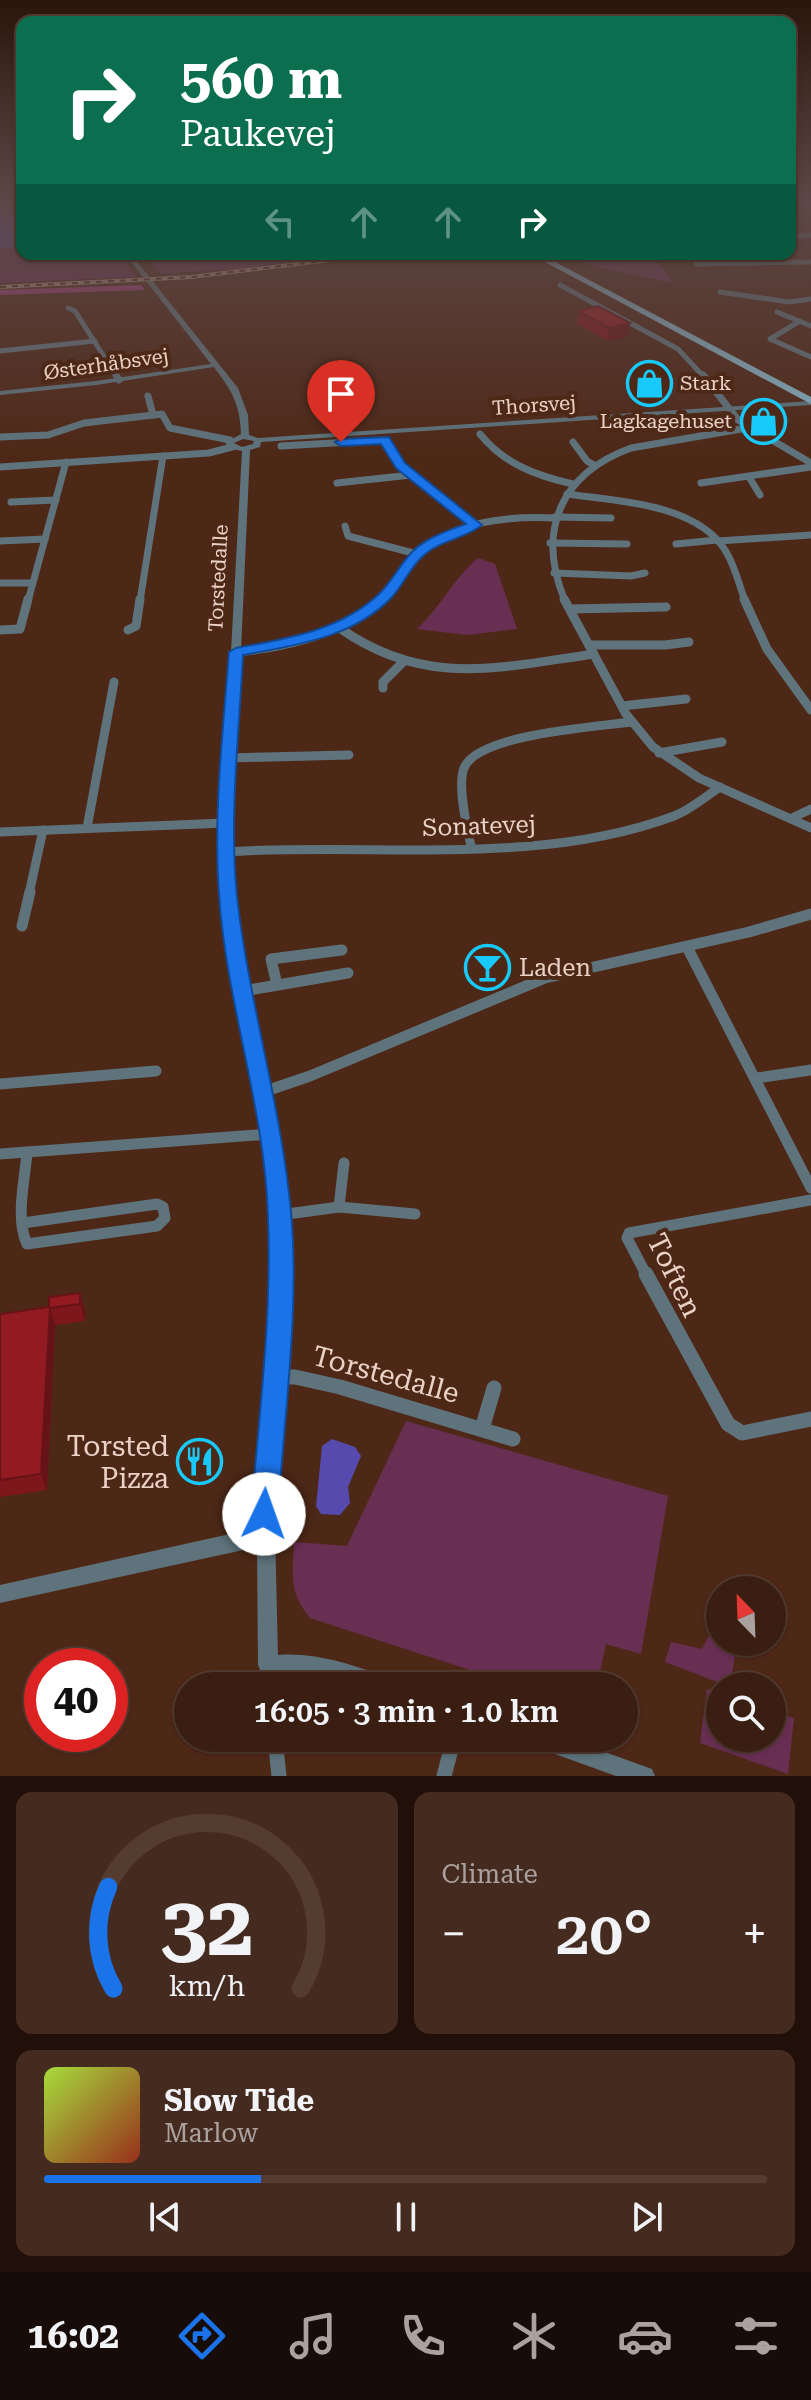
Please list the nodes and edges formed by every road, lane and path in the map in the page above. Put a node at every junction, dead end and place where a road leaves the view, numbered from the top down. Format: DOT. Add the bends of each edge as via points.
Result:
graph roads {
  1 [pos="154,287"];
  2 [pos="563,287"];
  3 [pos="596,287"];
  4 [pos="611,287"];
  5 [pos="720,292"];
  6 [pos="811,302"];
  7 [pos="68,308"];
  8 [pos="800,321"];
  9 [pos="811,326"];
  10 [pos="95,341"];
  11 [pos="0,351"];
  12 [pos="811,357"];
  13 [pos="216,365"];
  14 [pos="119,380"];
  15 [pos="811,390"];
  16 [pos="0,393"];
  17 [pos="148,396"];
  18 [pos="811,402"];
  19 [pos="728,409"];
  20 [pos="153,415"];
  21 [pos="747,428"];
  22 [pos="480,434"];
  23 [pos="0,437"];
  24 [pos="573,442"];
  25 [pos="238,443"];
  26 [pos="281,446"];
  27 [pos="163,456"];
  28 [pos="66,462"];
  29 [pos="594,465"];
  30 [pos="811,465"];
  31 [pos="0,467"];
  32 [pos="411,475"];
  33 [pos="749,477"];
  34 [pos="337,483"];
  35 [pos="701,483"];
  36 [pos="573,484"];
  37 [pos="567,494"];
  38 [pos="760,495"];
  39 [pos="56,500"];
  40 [pos="11,502"];
  41 [pos="555,517"];
  42 [pos="611,518"];
  43 [pos="475,525"];
  44 [pos="345,526"];
  45 [pos="811,535"];
  46 [pos="45,539"];
  47 [pos="0,541"];
  48 [pos="718,541"];
  49 [pos="550,543"];
  50 [pos="627,544"];
  51 [pos="676,544"];
  52 [pos="417,554"];
  53 [pos="554,573"];
  54 [pos="645,573"];
  55 [pos="0,583"];
  56 [pos="32,583"];
  57 [pos="666,607"];
  58 [pos="570,609"];
  59 [pos="338,627"];
  60 [pos="0,630"];
  61 [pos="128,630"];
  62 [pos="689,642"];
  63 [pos="591,650"];
  64 [pos="236,652"];
  65 [pos="403,662"];
  66 [pos="114,682"];
  67 [pos="383,688"];
  68 [pos="811,689"];
  69 [pos="798,691"];
  70 [pos="686,699"];
  71 [pos="622,706"];
  72 [pos="811,710"];
  73 [pos="631,722"];
  74 [pos="722,742"];
  75 [pos="659,753"];
  76 [pos="349,755"];
  77 [pos="229,758"];
  78 [pos="720,787"];
  79 [pos="811,809"];
  80 [pos="794,817"];
  81 [pos="226,823"];
  82 [pos="87,828"];
  83 [pos="811,828"];
  84 [pos="43,830"];
  85 [pos="0,832"];
  86 [pos="471,846"];
  87 [pos="226,852"];
  88 [pos="811,914"];
  89 [pos="22,926"];
  90 [pos="687,947"];
  91 [pos="342,950"];
  92 [pos="348,973"];
  93 [pos="277,985"];
  94 [pos="243,991"];
  95 [pos="811,1070"];
  96 [pos="156,1071"];
  97 [pos="757,1078"];
  98 [pos="0,1084"];
  99 [pos="263,1092"];
  100 [pos="270,1134"];
  101 [pos="27,1152"];
  102 [pos="0,1154"];
  103 [pos="344,1163"];
  104 [pos="811,1188"];
  105 [pos="811,1200"];
  106 [pos="339,1207"];
  107 [pos="415,1214"];
  108 [pos="81,1215"];
  109 [pos="280,1215"];
  110 [pos="23,1223"];
  111 [pos="81,1237"];
  112 [pos="274,1377"];
  113 [pos="494,1388"];
  114 [pos="811,1419"];
  115 [pos="482,1429"];
  116 [pos="513,1439"];
  117 [pos="264,1536"];
  118 [pos="0,1594"];
  119 [pos="268,1665"];
  120 [pos="269,1672"];
  121 [pos="342,1672"];
  122 [pos="276,1752"];
  123 [pos="450,1752"];
  124 [pos="577,1752"];
  125 [pos="279,1776"];
  126 [pos="444,1776"];
  127 [pos="645,1776"];
  1 -- 13 [label="street, Torstedalle"];
  2 -- 19 [label="street" via="678,349"];
  3 -- 18 [label="main road"];
  4 -- 15 [label="main road"];
  5 -- 6 [label="street"];
  6 -- 8 [label="street" via="777,312"];
  7 -- 10 [label="street"];
  8 -- 9 [label="street"];
  8 -- 12 [label="street" via="770,339"];
  10 -- 11 [label="street"];
  10 -- 14 [label="street"];
  13 -- 14 [label="street, Østerhåbsvej"];
  13 -- 25 [label="street, Torstedalle" via="241,403"];
  14 -- 16 [label="street, Østerhåbsvej"];
  17 -- 20 [label="street"];
  18 -- 19 [label="street, Thorsvej"];
  19 -- 21 [label="street"];
  19 -- 25 [label="street, Thorsvej"];
  20 -- 23 [label="street" via="84,423 48,435"];
  20 -- 25 [label="street" via="162,414 170,428"];
  21 -- 29 [label="street" via="653,442"];
  21 -- 30 [label="street"];
  22 -- 36 [label="street" via="509,460"];
  24 -- 29 [label="street"];
  25 -- 27 [label="street" via="209,453"];
  25 -- 64 [label="street, Torstedalle"];
  26 -- 32 [label="street" via="385,440"];
  27 -- 28 [label="street"];
  27 -- 61 [label="street" via="136,626"];
  28 -- 31 [label="street"];
  28 -- 39 [label="street"];
  29 -- 36 [label="street"];
  30 -- 33 [label="street"];
  32 -- 34 [label="street"];
  32 -- 43 [label="street"];
  33 -- 35 [label="street"];
  33 -- 38 [label="street"];
  36 -- 37 [label="street"];
  37 -- 41 [label="street"];
  37 -- 48 [label="street" via="674,516"];
  39 -- 40 [label="street"];
  39 -- 46 [label="street"];
  41 -- 42 [label="street"];
  41 -- 43 [label="street"];
  41 -- 49 [label="street"];
  43 -- 52 [label="street" via="440,538"];
  44 -- 52 [label="street" via="348,536"];
  45 -- 48 [label="street"];
  46 -- 47 [label="street"];
  46 -- 56 [label="street"];
  48 -- 51 [label="street"];
  48 -- 69 [label="street" via="759,638"];
  49 -- 50 [label="street"];
  49 -- 53 [label="street"];
  52 -- 59 [label="street" via="386,596"];
  53 -- 54 [label="street"];
  53 -- 58 [label="street"];
  55 -- 56 [label="street"];
  56 -- 60 [label="street" via="20,629"];
  57 -- 58 [label="street"];
  58 -- 63 [label="street"];
  59 -- 64 [label="street" via="278,646"];
  59 -- 65 [label="street"];
  62 -- 63 [label="street" via="616,642"];
  63 -- 65 [label="street" via="462,668"];
  63 -- 71 [label="street"];
  64 -- 77 [label="street, Torstedalle"];
  65 -- 67 [label="street"];
  66 -- 82 [label="street"];
  68 -- 69 [label="street"];
  69 -- 72 [label="street"];
  70 -- 71 [label="street"];
  71 -- 73 [label="street"];
  73 -- 75 [label="street"];
  73 -- 86 [label="street" via="507,741 476,753 463,774"];
  74 -- 75 [label="street"];
  75 -- 78 [label="street"];
  76 -- 77 [label="street"];
  77 -- 81 [label="street, Torstedalle"];
  78 -- 80 [label="street"];
  78 -- 86 [label="street, Sonatevej" via="689,810 616,832 565,842"];
  79 -- 80 [label="street"];
  80 -- 83 [label="street"];
  81 -- 82 [label="street"];
  81 -- 87 [label="street, Torstedalle"];
  82 -- 84 [label="street"];
  84 -- 85 [label="street"];
  84 -- 89 [label="street"];
  86 -- 87 [label="street, Sonatevej"];
  87 -- 94 [label="street, Torstedalle" via="231,928"];
  88 -- 90 [label="street"];
  90 -- 97 [label="street"];
  90 -- 99 [label="street" via="545,978"];
  91 -- 93 [label="street" via="271,959"];
  92 -- 93 [label="street"];
  93 -- 94 [label="street"];
  94 -- 99 [label="street, Torstedalle"];
  95 -- 97 [label="street"];
  96 -- 98 [label="street"];
  97 -- 104 [label="street"];
  99 -- 100 [label="street, Torstedalle"];
  100 -- 101 [label="street"];
  100 -- 109 [label="street, Torstedalle"];
  101 -- 102 [label="street"];
  101 -- 110 [label="street"];
  103 -- 106 [label="street"];
  105 -- 114 [label="street, Toften" via="642,1229 627,1238 734,1430 742,1433"];
  106 -- 107 [label="street"];
  106 -- 109 [label="street"];
  108 -- 110 [label="street"];
  108 -- 111 [label="street"];
  108 -- 111 [label="street" via="159,1204 165,1209 157,1226"];
  109 -- 112 [label="street, Torstedalle"];
  110 -- 111 [label="street" via="27,1244"];
  112 -- 115 [label="street, Torstedalle" via="340,1387"];
  112 -- 117 [label="street, Torstedalle"];
  113 -- 115 [label="street, Torstedalle"];
  115 -- 116 [label="street, Torstedalle"];
  117 -- 118 [label="street"];
  117 -- 119 [label="street, Torstedalle"];
  119 -- 120 [label="street, Torstedalle"];
  119 -- 121 [label="street" via="291,1662"];
  122 -- 125 [label="street"];
  123 -- 126 [label="street"];
  124 -- 127 [label="street"];
}
